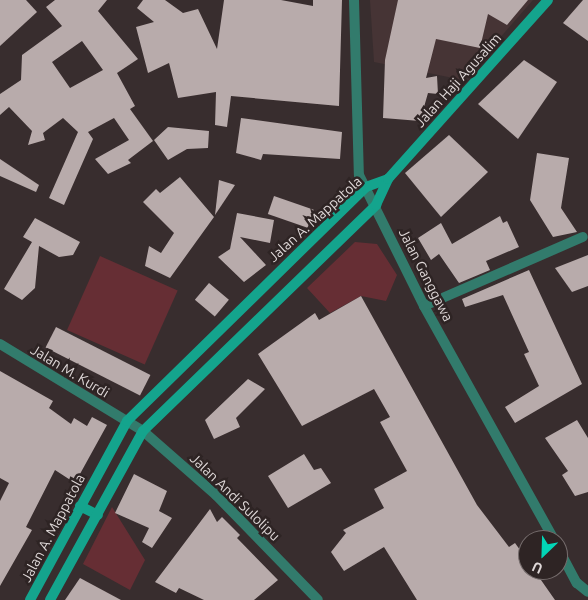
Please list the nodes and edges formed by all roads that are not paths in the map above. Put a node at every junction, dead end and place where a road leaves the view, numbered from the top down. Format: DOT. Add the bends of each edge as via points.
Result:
graph roads {
  1 [pos="354,0"];
  2 [pos="548,0"];
  3 [pos="388,179"];
  4 [pos="366,187"];
  5 [pos="376,205"];
  6 [pos="583,237"];
  7 [pos="424,306"];
  8 [pos="0,344"];
  9 [pos="127,421"];
  10 [pos="143,431"];
  11 [pos="80,506"];
  12 [pos="98,516"];
  13 [pos="548,530"];
  14 [pos="568,566"];
  15 [pos="588,592"];
  16 [pos="30,600"];
  17 [pos="50,600"];
  18 [pos="318,600"];
  1 -- 4 [label="street, Jalan Ganggawa" via="356,156"];
  2 -- 3 [label="street, Jalan Haji Agusalim"];
  3 -- 4 [label="street, Jalan A. Mappatola"];
  3 -- 5 [label="street, Jalan A. Mappatola"];
  4 -- 5 [label="street, Jalan Ganggawa"];
  4 -- 9 [label="street, Jalan A. Mappatola"];
  5 -- 7 [label="street, Jalan Ganggawa"];
  5 -- 10 [label="street, Jalan A. Mappatola"];
  6 -- 7 [label="street"];
  7 -- 13 [label="street, Jalan Ganggawa"];
  8 -- 9 [label="street, Jalan M. Kurdi"];
  9 -- 10 [label="street, Jalan Andi Sulolipu"];
  9 -- 11 [label="street, Jalan A. Mappatola"];
  10 -- 12 [label="street, Jalan A. Mappatola"];
  10 -- 18 [label="street, Jalan Andi Sulolipu" via="216,495"];
  11 -- 12 [label="street"];
  11 -- 16 [label="street, Jalan A. Mappatola"];
  12 -- 17 [label="street, Jalan A. Mappatola"];
  14 -- 15 [label="street" via="577,583"];
}
